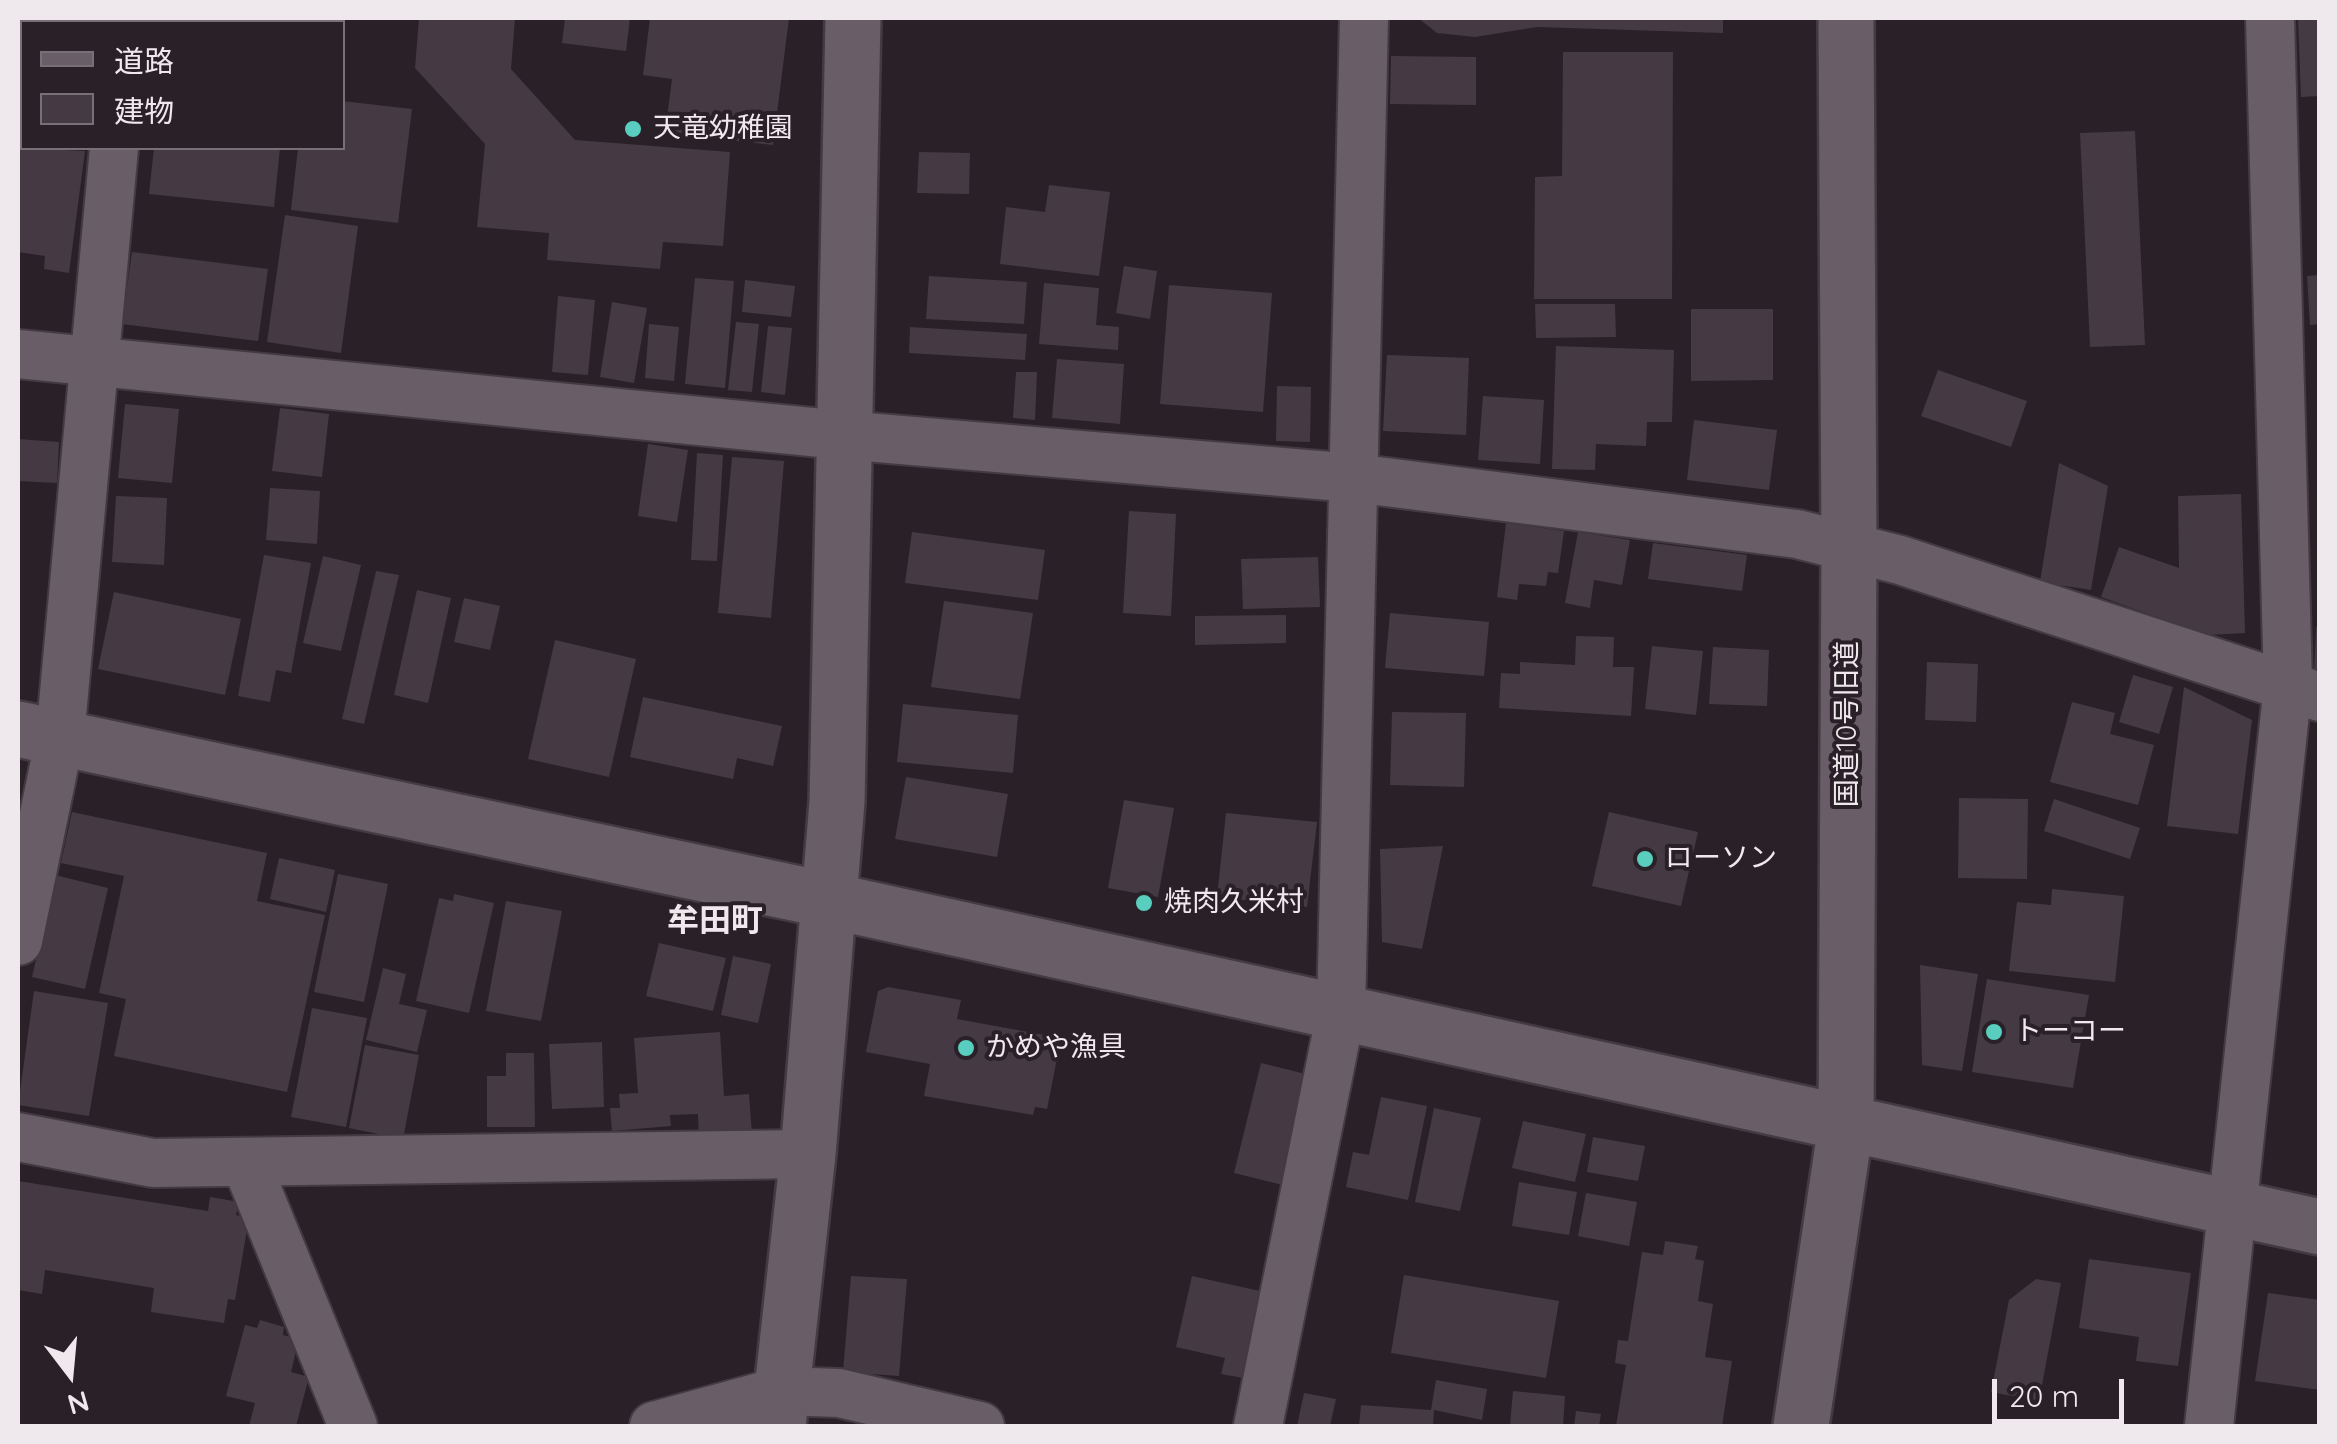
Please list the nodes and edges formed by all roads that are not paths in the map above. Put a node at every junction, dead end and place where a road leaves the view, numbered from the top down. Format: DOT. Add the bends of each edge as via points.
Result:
graph roads {
  1 [pos="852,18"];
  2 [pos="1364,18"];
  3 [pos="1846,18"];
  4 [pos="2270,18"];
  5 [pos="114,150"];
  6 [pos="18,354"];
  7 [pos="97,362"];
  8 [pos="842,434"];
  9 [pos="1354,478"];
  10 [pos="1849,544"];
  11 [pos="2304,691"];
  12 [pos="39,733"];
  13 [pos="828,900"];
  14 [pos="18,941"];
  15 [pos="1341,1012"];
  16 [pos="1846,1124"];
  17 [pos="18,1137"];
  18 [pos="808,1154"];
  19 [pos="246,1163"];
  20 [pos="2232,1208"];
  21 [pos="2320,1227"];
  22 [pos="780,1409"];
  23 [pos="354,1426"];
  24 [pos="654,1426"];
  25 [pos="980,1426"];
  26 [pos="1258,1426"];
  27 [pos="1801,1426"];
  28 [pos="2209,1426"];
  1 -- 8 [label="street"];
  2 -- 9 [label="street"];
  3 -- 10 [label="street, 国道10号旧道"];
  4 -- 11 [label="street"];
  5 -- 7 [label="street"];
  6 -- 7 [label="street"];
  7 -- 8 [label="street"];
  7 -- 12 [label="street"];
  8 -- 9 [label="street"];
  8 -- 13 [label="street" via="837,802"];
  9 -- 10 [label="street"];
  9 -- 15 [label="street"];
  10 -- 11 [label="street"];
  10 -- 16 [label="street, 国道10号旧道"];
  11 -- 20 [label="street"];
  12 -- 13 [label="street"];
  12 -- 14 [label="street"];
  13 -- 15 [label="street"];
  13 -- 18 [label="street"];
  15 -- 16 [label="street"];
  15 -- 26 [label="street"];
  16 -- 20 [label="street"];
  16 -- 27 [label="street, 国道10号旧道"];
  17 -- 19 [label="street" via="153,1163"];
  18 -- 19 [label="street"];
  18 -- 22 [label="street"];
  19 -- 23 [label="street"];
  20 -- 21 [label="street"];
  20 -- 28 [label="street"];
  22 -- 24 [label="street"];
  22 -- 25 [label="street" via="839,1392"];
}
